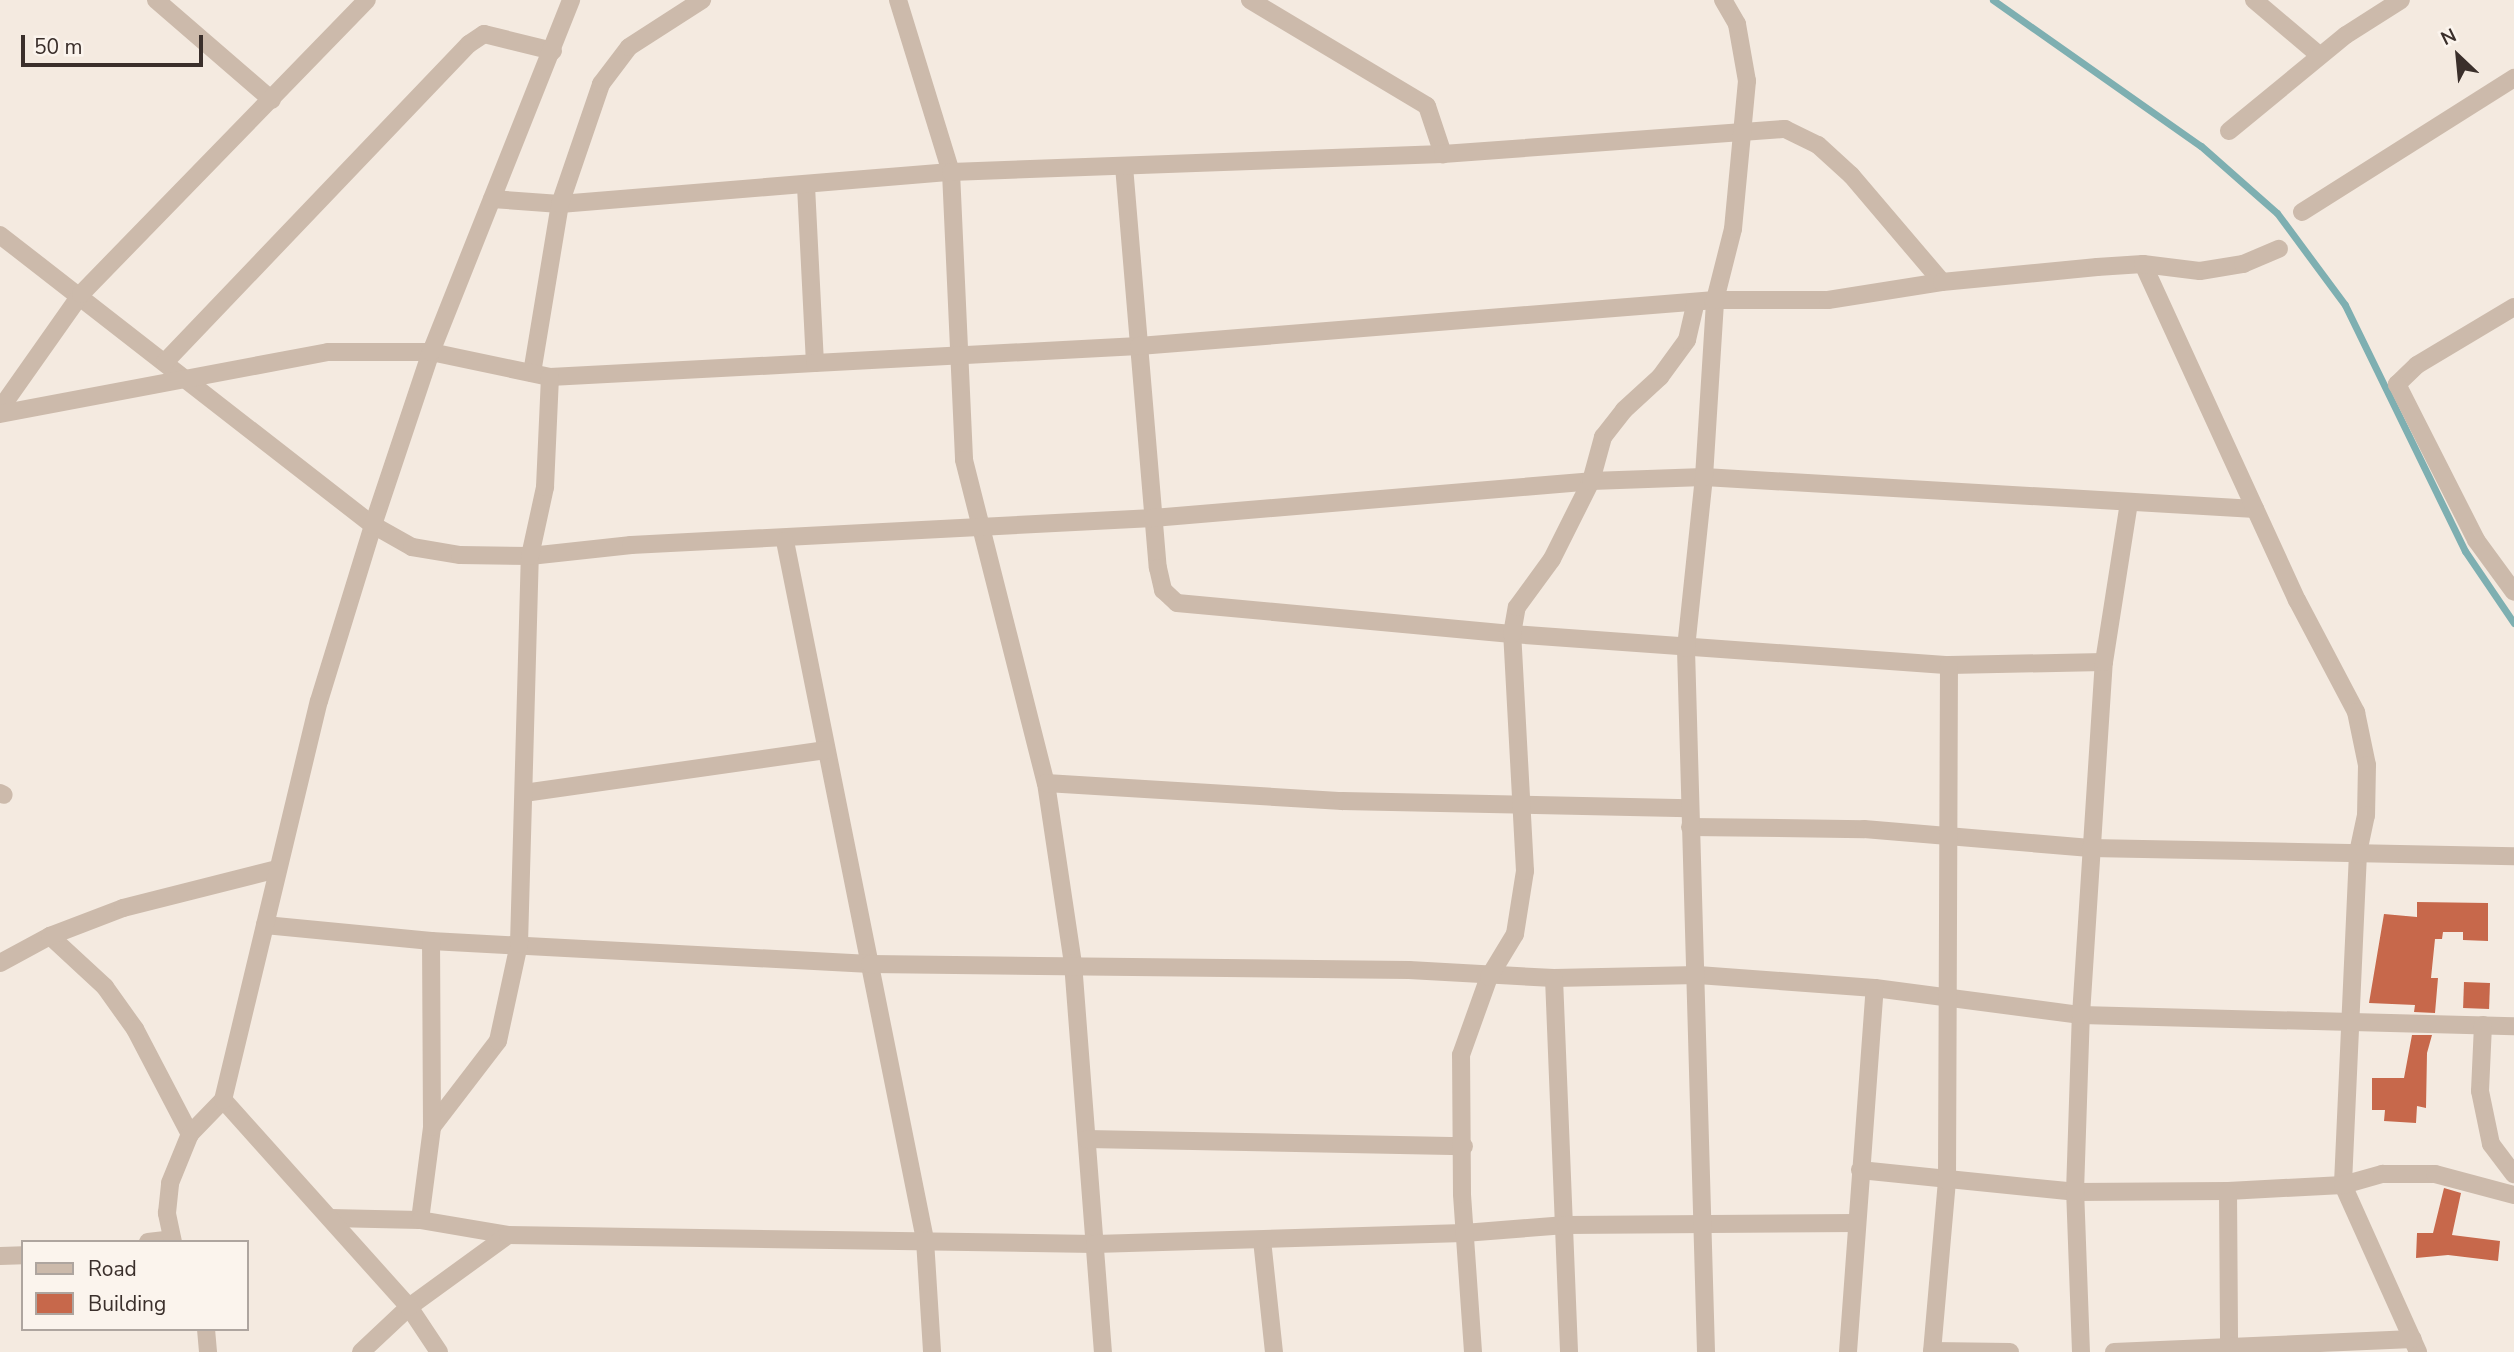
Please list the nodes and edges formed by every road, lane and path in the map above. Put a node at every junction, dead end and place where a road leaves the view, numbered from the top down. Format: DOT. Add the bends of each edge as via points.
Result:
graph roads {
  1 [pos="156,0"];
  2 [pos="367,0"];
  3 [pos="571,0"];
  4 [pos="702,0"];
  5 [pos="898,0"];
  6 [pos="1250,0"];
  7 [pos="1723,0"];
  8 [pos="2254,0"];
  9 [pos="2402,0"];
  10 [pos="553,51"];
  11 [pos="2319,55"];
  12 [pos="2514,78"];
  13 [pos="272,100"];
  14 [pos="1741,131"];
  15 [pos="2229,131"];
  16 [pos="1443,154"];
  17 [pos="1124,166"];
  18 [pos="951,172"];
  19 [pos="806,186"];
  20 [pos="492,199"];
  21 [pos="560,204"];
  22 [pos="2302,212"];
  23 [pos="3,240"];
  24 [pos="2279,249"];
  25 [pos="2143,264"];
  26 [pos="1942,282"];
  27 [pos="81,295"];
  28 [pos="1715,300"];
  29 [pos="1696,302"];
  30 [pos="2514,307"];
  31 [pos="1139,346"];
  32 [pos="431,352"];
  33 [pos="962,354"];
  34 [pos="165,362"];
  35 [pos="815,363"];
  36 [pos="541,375"];
  37 [pos="188,379"];
  38 [pos="0,412"];
  39 [pos="1704,477"];
  40 [pos="1591,481"];
  41 [pos="2129,502"];
  42 [pos="2255,509"];
  43 [pos="1153,518"];
  44 [pos="373,525"];
  45 [pos="978,528"];
  46 [pos="785,541"];
  47 [pos="530,556"];
  48 [pos="2514,592"];
  49 [pos="1512,634"];
  50 [pos="1686,648"];
  51 [pos="2104,662"];
  52 [pos="1949,665"];
  53 [pos="826,750"];
  54 [pos="1046,783"];
  55 [pos="524,793"];
  56 [pos="1524,804"];
  57 [pos="1690,818"];
  58 [pos="1945,833"];
  59 [pos="2090,848"];
  60 [pos="2358,853"];
  61 [pos="2514,856"];
  62 [pos="277,869"];
  63 [pos="265,925"];
  64 [pos="50,936"];
  65 [pos="431,941"];
  66 [pos="519,944"];
  67 [pos="0,963"];
  68 [pos="1073,963"];
  69 [pos="870,964"];
  70 [pos="1698,975"];
  71 [pos="1489,977"];
  72 [pos="1554,978"];
  73 [pos="1875,988"];
  74 [pos="1948,998"];
  75 [pos="2081,1015"];
  76 [pos="2351,1020"];
  77 [pos="2483,1025"];
  78 [pos="2514,1026"];
  79 [pos="223,1100"];
  80 [pos="432,1127"];
  81 [pos="190,1134"];
  82 [pos="1087,1139"];
  83 [pos="1464,1146"];
  84 [pos="1860,1170"];
  85 [pos="2514,1174"];
  86 [pos="1947,1181"];
  87 [pos="2343,1185"];
  88 [pos="2228,1191"];
  89 [pos="2075,1192"];
  90 [pos="2514,1195"];
  91 [pos="330,1218"];
  92 [pos="420,1220"];
  93 [pos="1856,1223"];
  94 [pos="1566,1225"];
  95 [pos="1703,1225"];
  96 [pos="1464,1233"];
  97 [pos="508,1235"];
  98 [pos="172,1240"];
  99 [pos="925,1240"];
  100 [pos="1262,1240"];
  101 [pos="1095,1244"];
  102 [pos="21,1255"];
  103 [pos="0,1256"];
  104 [pos="409,1307"];
  105 [pos="206,1331"];
  106 [pos="2415,1346"];
  107 [pos="2229,1350"];
  108 [pos="1932,1351"];
  109 [pos="208,1352"];
  110 [pos="361,1352"];
  111 [pos="439,1352"];
  112 [pos="932,1352"];
  113 [pos="1103,1352"];
  114 [pos="1274,1352"];
  115 [pos="1473,1352"];
  116 [pos="1569,1352"];
  117 [pos="1706,1352"];
  118 [pos="1848,1352"];
  119 [pos="2010,1352"];
  120 [pos="2081,1352"];
  121 [pos="2114,1352"];
  1 -- 13 [label="street"];
  2 -- 13 [label="street"];
  3 -- 10 [label="street"];
  4 -- 21 [label="street" via="629,47 612,64"];
  5 -- 18 [label="street"];
  6 -- 16 [label="street" via="1427,106"];
  7 -- 14 [label="street" via="1737,24 1747,81"];
  8 -- 11 [label="street"];
  9 -- 11 [label="street"];
  10 -- 20 [label="street"];
  10 -- 34 [label="street" via="484,34 469,44"];
  11 -- 15 [label="street"];
  12 -- 22 [label="street"];
  13 -- 27 [label="street"];
  14 -- 16 [label="street"];
  14 -- 26 [label="street" via="1785,129 1818,145 1852,175"];
  14 -- 28 [label="street" via="1733,229"];
  16 -- 17 [label="street"];
  17 -- 18 [label="street"];
  17 -- 31 [label="street"];
  18 -- 19 [label="street"];
  18 -- 33 [label="street"];
  19 -- 21 [label="street"];
  19 -- 35 [label="street"];
  20 -- 21 [label="street"];
  20 -- 32 [label="street"];
  21 -- 36 [label="street"];
  23 -- 27 [label="street"];
  24 -- 25 [label="street" via="2243,264 2200,271"];
  25 -- 26 [label="street"];
  25 -- 42 [label="street"];
  26 -- 28 [label="street" via="1828,300"];
  27 -- 34 [label="street"];
  27 -- 38 [label="street"];
  28 -- 29 [label="street"];
  28 -- 39 [label="street"];
  29 -- 31 [label="street"];
  29 -- 40 [label="street" via="1687,340 1660,377 1603,437"];
  30 -- 48 [label="street" via="2417,365 2397,384 2476,540"];
  31 -- 33 [label="street"];
  31 -- 43 [label="street"];
  32 -- 36 [label="street"];
  32 -- 37 [label="street" via="328,352"];
  32 -- 44 [label="street"];
  33 -- 35 [label="street"];
  33 -- 45 [label="street" via="964,460"];
  34 -- 37 [label="street"];
  35 -- 36 [label="street"];
  36 -- 47 [label="street" via="545,486"];
  37 -- 38 [label="street"];
  37 -- 44 [label="street"];
  39 -- 40 [label="street"];
  39 -- 41 [label="street"];
  39 -- 50 [label="street"];
  40 -- 43 [label="street"];
  40 -- 49 [label="street" via="1552,559 1517,607"];
  41 -- 42 [label="street"];
  41 -- 51 [label="street"];
  42 -- 60 [label="street" via="2356,712 2367,765 2366,815"];
  43 -- 45 [label="street"];
  43 -- 49 [label="street" via="1163,590 1177,603"];
  44 -- 47 [label="street" via="412,547 460,555"];
  44 -- 62 [label="street" via="319,701"];
  45 -- 46 [label="street"];
  45 -- 54 [label="street"];
  46 -- 47 [label="street" via="631,545"];
  46 -- 53 [label="street"];
  47 -- 55 [label="street"];
  49 -- 50 [label="street"];
  49 -- 56 [label="street"];
  50 -- 52 [label="street"];
  50 -- 57 [label="street"];
  51 -- 52 [label="street"];
  51 -- 59 [label="street"];
  52 -- 58 [label="street"];
  53 -- 55 [label="street"];
  53 -- 69 [label="street"];
  54 -- 56 [label="street" via="1342,801"];
  54 -- 68 [label="street"];
  55 -- 66 [label="street"];
  56 -- 57 [label="street"];
  56 -- 71 [label="street" via="1525,872 1515,934"];
  57 -- 58 [label="street"];
  57 -- 70 [label="street"];
  58 -- 59 [label="street"];
  58 -- 74 [label="street"];
  59 -- 60 [label="street"];
  59 -- 75 [label="street"];
  60 -- 61 [label="street"];
  60 -- 76 [label="street"];
  62 -- 63 [label="street"];
  62 -- 64 [label="street" via="123,908"];
  63 -- 65 [label="street"];
  63 -- 79 [label="street"];
  64 -- 67 [label="street"];
  64 -- 81 [label="street" via="105,987 135,1029"];
  65 -- 66 [label="street"];
  65 -- 80 [label="street"];
  66 -- 69 [label="street"];
  66 -- 80 [label="street" via="498,1041"];
  68 -- 69 [label="street"];
  68 -- 71 [label="street" via="1409,970"];
  68 -- 82 [label="street"];
  69 -- 99 [label="street"];
  70 -- 72 [label="street"];
  70 -- 73 [label="street"];
  70 -- 95 [label="street"];
  71 -- 72 [label="street"];
  71 -- 83 [label="street" via="1461,1055"];
  72 -- 94 [label="street"];
  73 -- 74 [label="street"];
  73 -- 84 [label="street"];
  74 -- 75 [label="street"];
  74 -- 86 [label="street"];
  75 -- 76 [label="street"];
  75 -- 89 [label="street"];
  76 -- 77 [label="street"];
  76 -- 87 [label="street"];
  77 -- 78 [label="street"];
  77 -- 85 [label="street" via="2480,1091 2491,1144"];
  79 -- 81 [label="street"];
  79 -- 91 [label="street"];
  80 -- 92 [label="street"];
  81 -- 98 [label="street" via="170,1183"];
  82 -- 83 [label="street"];
  82 -- 101 [label="street"];
  83 -- 96 [label="street"];
  84 -- 86 [label="street"];
  84 -- 93 [label="street"];
  86 -- 89 [label="street"];
  86 -- 108 [label="street"];
  87 -- 88 [label="street"];
  87 -- 90 [label="street" via="2382,1174 2435,1174"];
  87 -- 106 [label="street"];
  88 -- 89 [label="street"];
  88 -- 107 [label="street"];
  89 -- 120 [label="street"];
  91 -- 92 [label="street"];
  91 -- 104 [label="street"];
  92 -- 97 [label="street"];
  93 -- 95 [label="street"];
  93 -- 118 [label="street"];
  94 -- 95 [label="street"];
  94 -- 96 [label="street"];
  94 -- 116 [label="street"];
  95 -- 117 [label="street"];
  96 -- 100 [label="street"];
  96 -- 115 [label="street"];
  97 -- 99 [label="street"];
  97 -- 104 [label="street"];
  99 -- 101 [label="street"];
  99 -- 112 [label="street"];
  100 -- 101 [label="street"];
  100 -- 114 [label="street"];
  101 -- 113 [label="street"];
  102 -- 103 [label="street"];
  104 -- 110 [label="street"];
  104 -- 111 [label="street"];
  105 -- 109 [label="street"];
  106 -- 107 [label="street"];
  107 -- 121 [label="street"];
  108 -- 119 [label="street"];
}
